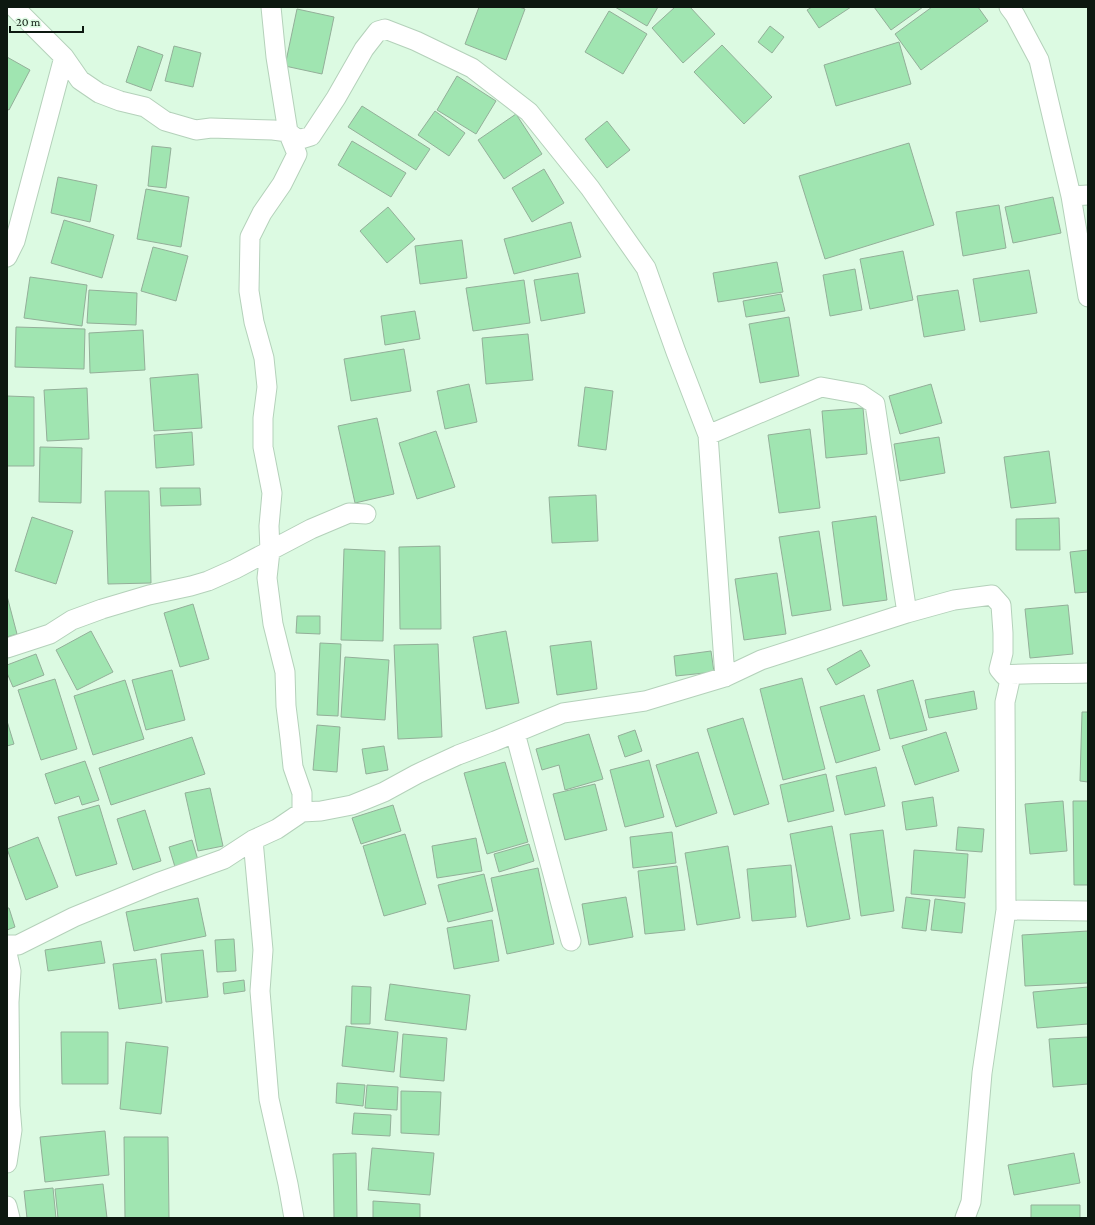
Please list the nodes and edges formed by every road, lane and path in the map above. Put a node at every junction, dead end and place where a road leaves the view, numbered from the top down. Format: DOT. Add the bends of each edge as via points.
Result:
graph roads {
  1 [pos="14,7"];
  2 [pos="271,7"];
  3 [pos="1009,7"];
  4 [pos="64,57"];
  5 [pos="288,132"];
  6 [pos="1080,195"];
  7 [pos="7,257"];
  8 [pos="1088,297"];
  9 [pos="708,435"];
  10 [pos="366,514"];
  11 [pos="270,551"];
  12 [pos="906,613"];
  13 [pos="7,648"];
  14 [pos="1088,673"];
  15 [pos="1004,675"];
  16 [pos="725,677"];
  17 [pos="515,733"];
  18 [pos="302,812"];
  19 [pos="253,840"];
  20 [pos="1006,910"];
  21 [pos="1088,911"];
  22 [pos="571,941"];
  23 [pos="7,945"];
  24 [pos="7,953"];
  25 [pos="7,1163"];
  26 [pos="7,1206"];
  27 [pos="10,1218"];
  28 [pos="294,1218"];
  29 [pos="965,1218"];
  1 -- 4 [label="street"];
  2 -- 5 [label="street"];
  3 -- 6 [label="street" via="1039,60"];
  4 -- 5 [label="street" via="80,80 99,93 120,102 145,108 165,121 196,130 211,128"];
  4 -- 7 [label="street" via="15,241"];
  5 -- 9 [label="street" via="298,140 311,136 364,49 378,31 384,29 416,41 472,68 529,112 590,188 646,268"];
  5 -- 11 [label="street" via="297,154 250,236 249,291 264,358 267,387 263,447 272,493"];
  6 -- 8 [label="street"];
  9 -- 12 [label="street" via="821,387 860,394 875,404"];
  9 -- 16 [label="street"];
  10 -- 11 [label="street" via="349,513 311,529"];
  11 -- 13 [label="street" via="208,581 102,609 72,620 50,634"];
  11 -- 18 [label="street" via="267,578 273,624 285,672 293,767 302,793"];
  12 -- 15 [label="street" via="954,600 992,595 1001,605 1003,653 999,669"];
  12 -- 16 [label="street" via="761,660"];
  14 -- 15 [label="street"];
  15 -- 20 [label="street" via="1010,680 1005,702"];
  16 -- 17 [label="street" via="645,701 563,713"];
  17 -- 18 [label="street" via="458,755 352,805"];
  17 -- 22 [label="street"];
  18 -- 19 [label="street" via="277,829"];
  19 -- 23 [label="street" via="224,859 74,917 18,945"];
  19 -- 28 [label="street" via="263,950 260,991 269,1099"];
  20 -- 21 [label="street"];
  20 -- 29 [label="street" via="982,1073 971,1202"];
  24 -- 25 [label="street" via="11,971 9,1002 12,1130"];
  26 -- 27 [label="street"];
}
